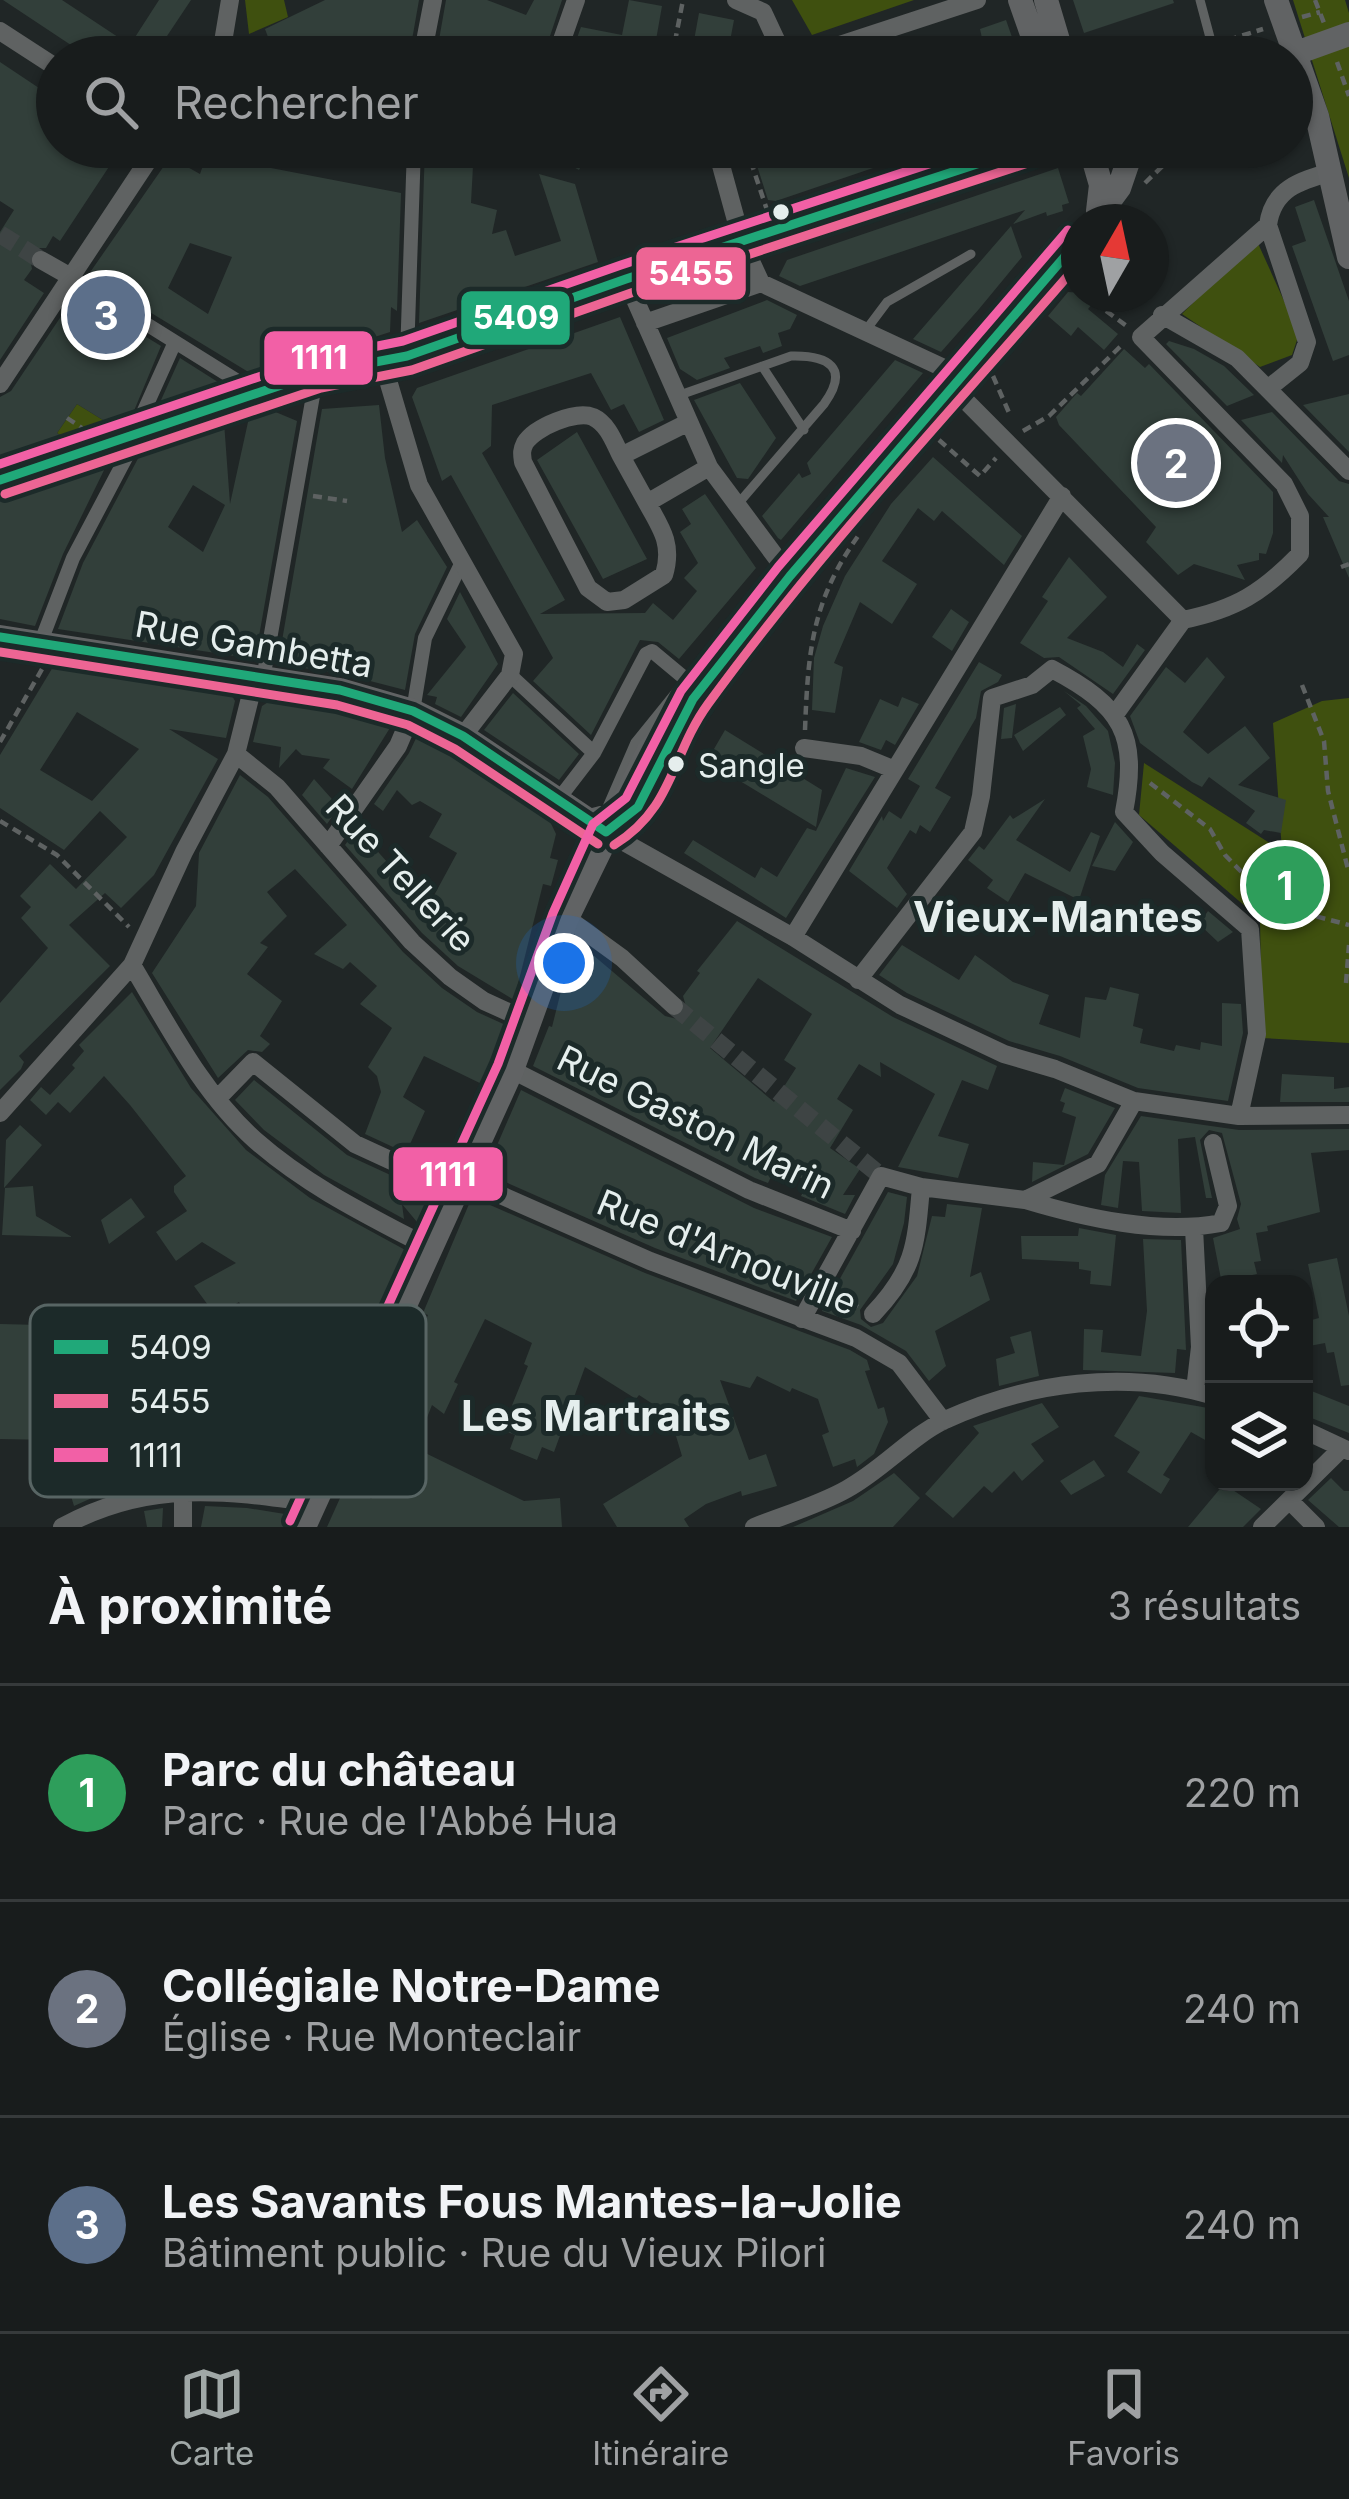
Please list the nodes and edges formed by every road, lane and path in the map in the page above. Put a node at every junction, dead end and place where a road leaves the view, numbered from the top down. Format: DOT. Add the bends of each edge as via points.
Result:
graph roads {
  1 [pos="433,0"];
  2 [pos="576,0"];
  3 [pos="683,0"];
  4 [pos="736,0"];
  5 [pos="977,0"];
  6 [pos="1020,0"];
  7 [pos="1046,0"];
  8 [pos="1200,0"];
  9 [pos="1315,0"];
  10 [pos="223,4"];
  11 [pos="1280,11"];
  12 [pos="1320,12"];
  13 [pos="0,31"];
  14 [pos="1349,34"];
  15 [pos="224,36"];
  16 [pos="426,36"];
  17 [pos="563,36"];
  18 [pos="676,36"];
  19 [pos="774,36"];
  20 [pos="867,36"];
  21 [pos="1033,36"];
  22 [pos="1057,36"];
  23 [pos="1210,36"];
  24 [pos="1230,36"];
  25 [pos="1313,47"];
  26 [pos="36,54"];
  27 [pos="1313,107"];
  28 [pos="143,168"];
  29 [pos="412,168"];
  30 [pos="722,168"];
  31 [pos="753,168"];
  32 [pos="965,168"];
  33 [pos="1096,168"];
  34 [pos="1127,168"];
  35 [pos="1331,172"];
  36 [pos="1098,204"];
  37 [pos="1107,204"];
  38 [pos="1268,225"];
  39 [pos="774,231"];
  40 [pos="742,242"];
  41 [pos="971,254"];
  42 [pos="1349,257"];
  43 [pos="41,260"];
  44 [pos="1061,261"];
  45 [pos="71,277"];
  46 [pos="626,279"];
  47 [pos="761,283"];
  48 [pos="1104,312"];
  49 [pos="1162,315"];
  50 [pos="645,323"];
  51 [pos="866,330"];
  52 [pos="1132,340"];
  53 [pos="175,342"];
  54 [pos="395,358"];
  55 [pos="762,366"];
  56 [pos="991,372"];
  57 [pos="317,374"];
  58 [pos="958,383"];
  59 [pos="0,384"];
  60 [pos="1270,387"];
  61 [pos="257,393"];
  62 [pos="675,396"];
  63 [pos="687,423"];
  64 [pos="804,430"];
  65 [pos="139,433"];
  66 [pos="1009,443"];
  67 [pos="927,452"];
  68 [pos="621,456"];
  69 [pos="709,467"];
  70 [pos="1349,471"];
  71 [pos="0,480"];
  72 [pos="296,493"];
  73 [pos="1062,496"];
  74 [pos="346,501"];
  75 [pos="647,502"];
  76 [pos="737,506"];
  77 [pos="864,527"];
  78 [pos="462,562"];
  79 [pos="790,576"];
  80 [pos="1183,620"];
  81 [pos="0,637"];
  82 [pos="48,645"];
  83 [pos="510,675"];
  84 [pos="259,678"];
  85 [pos="1302,685"];
  86 [pos="413,710"];
  87 [pos="1116,713"];
  88 [pos="463,736"];
  89 [pos="0,742"];
  90 [pos="804,748"];
  91 [pos="594,753"];
  92 [pos="236,754"];
  93 [pos="895,770"];
  94 [pos="1132,771"];
  95 [pos="0,821"];
  96 [pos="606,832"];
  97 [pos="328,846"];
  98 [pos="1349,873"];
  99 [pos="567,917"];
  100 [pos="1349,925"];
  101 [pos="793,937"];
  102 [pos="143,942"];
  103 [pos="1349,945"];
  104 [pos="132,965"];
  105 [pos="858,980"];
  106 [pos="1346,983"];
  107 [pos="674,1006"];
  108 [pos="528,1021"];
  109 [pos="512,1070"];
  110 [pos="217,1099"];
  111 [pos="1134,1101"];
  112 [pos="0,1113"];
  113 [pos="1349,1115"];
  114 [pos="1239,1116"];
  115 [pos="1213,1143"];
  116 [pos="460,1184"];
  117 [pos="921,1186"];
  118 [pos="1025,1200"];
  119 [pos="1194,1228"];
  120 [pos="852,1232"];
  121 [pos="430,1248"];
  122 [pos="821,1286"];
  123 [pos="404,1305"];
  124 [pos="873,1314"];
  125 [pos="802,1318"];
  126 [pos="1204,1393"];
  127 [pos="943,1421"];
  128 [pos="1313,1434"];
  129 [pos="1346,1449"];
  130 [pos="148,1497"];
  131 [pos="255,1497"];
  132 [pos="1290,1501"];
  133 [pos="309,1515"];
  134 [pos="62,1527"];
  135 [pos="754,1527"];
  136 [pos="1262,1527"];
  137 [pos="1316,1527"];
  1 -- 16 [label="street"];
  2 -- 17 [label="street"];
  3 -- 18 [label="path"];
  4 -- 19 [label="street" via="763,12"];
  5 -- 20 [label="street"];
  6 -- 21 [label="main road"];
  7 -- 22 [label="main road"];
  8 -- 23 [label="lane"];
  9 -- 12 [label="path"];
  10 -- 15 [label="street"];
  11 -- 24 [label="path"];
  13 -- 26 [label="street"];
  14 -- 25 [label="main road"];
  27 -- 35 [label="main road"];
  28 -- 45 [label="street"];
  29 -- 54 [label="street"];
  30 -- 40 [label="street"];
  31 -- 39 [label="path"];
  32 -- 39 [label="main road"];
  33 -- 36 [label="main road"];
  34 -- 37 [label="main road"];
  35 -- 38 [label="street" via="1286,189"];
  35 -- 42 [label="main road"];
  38 -- 49 [label="street"];
  38 -- 60 [label="street" via="1307,342 1300,363"];
  39 -- 40 [label="main road"];
  40 -- 46 [label="main road"];
  40 -- 47 [label="street"];
  41 -- 51 [label="lane" via="887,302"];
  43 -- 45 [label="street"];
  44 -- 58 [label="main road"];
  45 -- 53 [label="street"];
  45 -- 59 [label="street"];
  46 -- 50 [label="street"];
  46 -- 54 [label="main road"];
  47 -- 50 [label="street"];
  47 -- 51 [label="street"];
  48 -- 52 [label="path"];
  49 -- 52 [label="street"];
  49 -- 60 [label="street" via="1238,358"];
  50 -- 62 [label="street"];
  51 -- 58 [label="street"];
  52 -- 56 [label="path" via="1049,416 1018,433"];
  52 -- 80 [label="street" via="1284,484 1300,516 1300,554 1243,603"];
  53 -- 61 [label="street"];
  53 -- 65 [label="street"];
  54 -- 57 [label="main road"];
  54 -- 78 [label="street" via="419,485"];
  55 -- 62 [label="lane"];
  55 -- 64 [label="lane"];
  55 -- 64 [label="lane" via="811,355 836,372 837,386"];
  57 -- 61 [label="main road"];
  57 -- 72 [label="street"];
  58 -- 66 [label="street"];
  58 -- 79 [label="main road"];
  60 -- 70 [label="street"];
  61 -- 65 [label="main road"];
  62 -- 63 [label="street"];
  63 -- 68 [label="street"];
  63 -- 69 [label="street"];
  64 -- 76 [label="lane"];
  65 -- 71 [label="main road"];
  65 -- 82 [label="street" via="73,558"];
  66 -- 67 [label="path" via="980,476 938,439"];
  66 -- 73 [label="street"];
  68 -- 75 [label="street"];
  68 -- 75 [label="street" via="604,424 575,414 527,439 522,450 588,588 607,602 664,575 668,539"];
  69 -- 75 [label="street"];
  69 -- 76 [label="street"];
  72 -- 74 [label="path"];
  72 -- 84 [label="street"];
  73 -- 80 [label="street"];
  73 -- 93 [label="street"];
  76 -- 79 [label="street"];
  77 -- 90 [label="path" via="818,609"];
  78 -- 83 [label="street" via="514,654"];
  78 -- 86 [label="street" via="424,638"];
  79 -- 96 [label="main road" via="650,748"];
  80 -- 87 [label="street"];
  81 -- 82 [label="main road, Rue Gambetta"];
  82 -- 84 [label="main road, Rue Gambetta"];
  82 -- 89 [label="path"];
  83 -- 88 [label="street"];
  83 -- 91 [label="street"];
  84 -- 86 [label="main road, Rue Gambetta"];
  84 -- 92 [label="street"];
  85 -- 98 [label="path" via="1324,741"];
  86 -- 88 [label="main road, Rue Gambetta"];
  86 -- 97 [label="street" via="398,746"];
  87 -- 94 [label="street"];
  87 -- 105 [label="street" via="1052,669 1032,686 992,698 973,832"];
  88 -- 96 [label="main road, Rue Gambetta"];
  90 -- 93 [label="street"];
  91 -- 91 [label="street" via="561,796 589,816 608,811 638,744 688,681 646,654"];
  92 -- 97 [label="street, Rue Tellerie"];
  92 -- 102 [label="street"];
  93 -- 101 [label="street"];
  94 -- 100 [label="path" via="1210,829 1259,890 1286,886 1315,916"];
  94 -- 114 [label="street" via="1124,812 1250,929 1257,1034"];
  95 -- 102 [label="path" via="57,855"];
  96 -- 99 [label="main road"];
  96 -- 101 [label="street"];
  97 -- 108 [label="street, Rue Tellerie" via="450,977"];
  99 -- 107 [label="street"];
  99 -- 108 [label="main road"];
  101 -- 105 [label="street"];
  102 -- 104 [label="street"];
  103 -- 106 [label="path"];
  104 -- 110 [label="street"];
  104 -- 112 [label="street"];
  105 -- 111 [label="street" via="975,1042"];
  108 -- 109 [label="main road"];
  109 -- 116 [label="main road"];
  109 -- 120 [label="street, Rue Gaston Marin" via="749,1190"];
  110 -- 116 [label="street, Rue d'Arnouville" via="253,1063 355,1144"];
  110 -- 121 [label="street" via="254,1140 327,1193"];
  111 -- 114 [label="street"];
  111 -- 118 [label="street" via="1098,1164"];
  113 -- 114 [label="street"];
  115 -- 119 [label="street" via="1228,1206 1221,1223"];
  116 -- 121 [label="main road"];
  116 -- 125 [label="street, Rue d'Arnouville"];
  117 -- 118 [label="street"];
  117 -- 120 [label="street" via="881,1176"];
  117 -- 124 [label="street" via="916,1252"];
  118 -- 119 [label="street" via="1074,1215"];
  119 -- 126 [label="street"];
  120 -- 122 [label="street"];
  121 -- 123 [label="main road"];
  122 -- 124 [label="path"];
  122 -- 125 [label="street"];
  125 -- 127 [label="street, Rue d'Arnouville" via="899,1364"];
  126 -- 127 [label="street" via="1065,1384"];
  127 -- 135 [label="street" via="847,1489"];
  128 -- 129 [label="street"];
  129 -- 132 [label="street"];
  130 -- 134 [label="street" via="98,1507"];
  131 -- 133 [label="street"];
  132 -- 136 [label="street"];
  132 -- 137 [label="street"];
}
